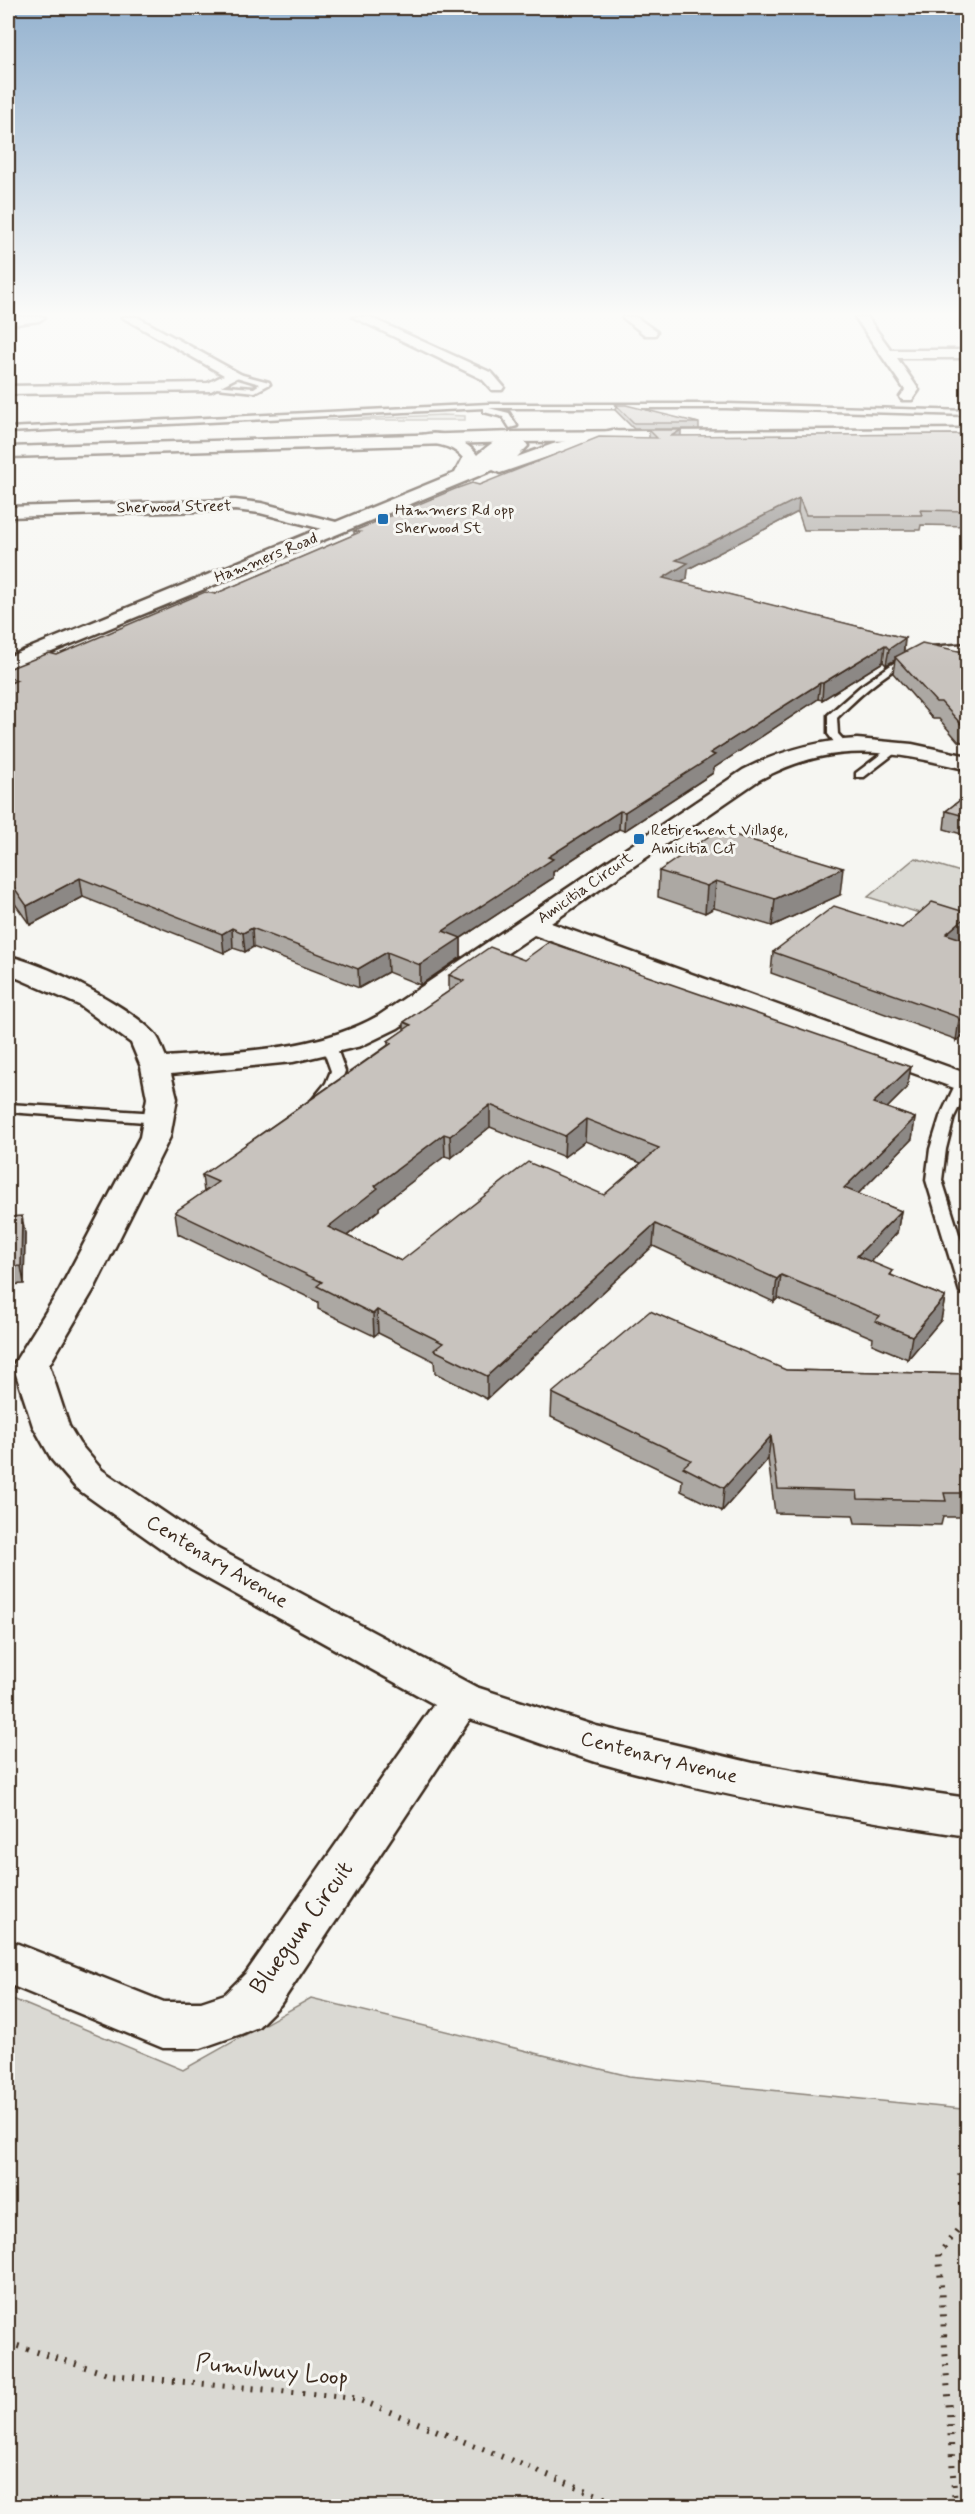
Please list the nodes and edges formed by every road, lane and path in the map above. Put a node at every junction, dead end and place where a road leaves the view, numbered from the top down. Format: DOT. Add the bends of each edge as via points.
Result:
graph roads {
  1 [pos="327,434"];
  2 [pos="473,434"];
  3 [pos="515,434"];
  4 [pos="596,434"];
  5 [pos="854,434"];
  6 [pos="613,435"];
  7 [pos="428,438"];
  8 [pos="8,440"];
  9 [pos="8,452"];
  10 [pos="462,476"];
  11 [pos="8,512"];
  12 [pos="338,528"];
  13 [pos="968,647"];
  14 [pos="8,664"];
  15 [pos="842,745"];
  16 [pos="897,747"];
  17 [pos="968,763"];
  18 [pos="860,775"];
  19 [pos="532,925"];
  20 [pos="8,964"];
  21 [pos="329,1046"];
  22 [pos="155,1067"];
  23 [pos="965,1083"];
  24 [pos="8,1108"];
  25 [pos="306,1109"];
  26 [pos="159,1118"];
  27 [pos="968,1292"];
  28 [pos="19,1365"];
  29 [pos="461,1699"];
  30 [pos="968,1817"];
  31 [pos="8,1962"];
  32 [pos="968,2166"];
  33 [pos="8,2343"];
  34 [pos="625,2506"];
  35 [pos="955,2506"];
  1 -- 8 [label="main road"];
  2 -- 7 [label="main road"];
  3 -- 10 [label="main road" via="520,446 512,453 491,466"];
  4 -- 6 [label="main road"];
  5 -- 6 [label="main road"];
  6 -- 10 [label="main road" via="559,447 493,471"];
  7 -- 9 [label="main road"];
  7 -- 10 [label="main road" via="468,452 471,458"];
  10 -- 12 [label="main road, Hammers Road"];
  11 -- 12 [label="main road, Sherwood Street" via="219,505 261,508"];
  12 -- 14 [label="main road, Hammers Road"];
  13 -- 15 [label="lane" via="928,650 863,690 832,717 833,734"];
  15 -- 16 [label="main road, Amicitia Circuit"];
  15 -- 19 [label="main road, Amicitia Circuit" via="797,753 759,770"];
  16 -- 17 [label="main road, Amicitia Circuit"];
  16 -- 18 [label="lane"];
  19 -- 21 [label="main road, Amicitia Circuit" via="388,1022"];
  19 -- 23 [label="main road, Amicitia Circuit"];
  20 -- 22 [label="main road, Centenary Avenue" via="110,1012 144,1039"];
  21 -- 22 [label="main road, Amicitia Circuit"];
  21 -- 25 [label="lane" via="338,1071 326,1095"];
  22 -- 26 [label="main road, Centenary Avenue" via="162,1098"];
  23 -- 27 [label="lane" via="946,1118 934,1180"];
  24 -- 26 [label="lane"];
  26 -- 28 [label="main road, Centenary Avenue" via="155,1137 77,1289"];
  28 -- 29 [label="main road, Centenary Avenue" via="65,1451 89,1479 204,1559"];
  29 -- 30 [label="main road, Centenary Avenue" via="596,1744 753,1781"];
  29 -- 31 [label="main road, Bluegum Circuit" via="263,1989 241,2011 201,2025 163,2025"];
  32 -- 35 [label="path" via="960,2165 963,2223 939,2254"];
  33 -- 34 [label="path, Pumulwuy Loop" via="111,2375 355,2398"];
}
